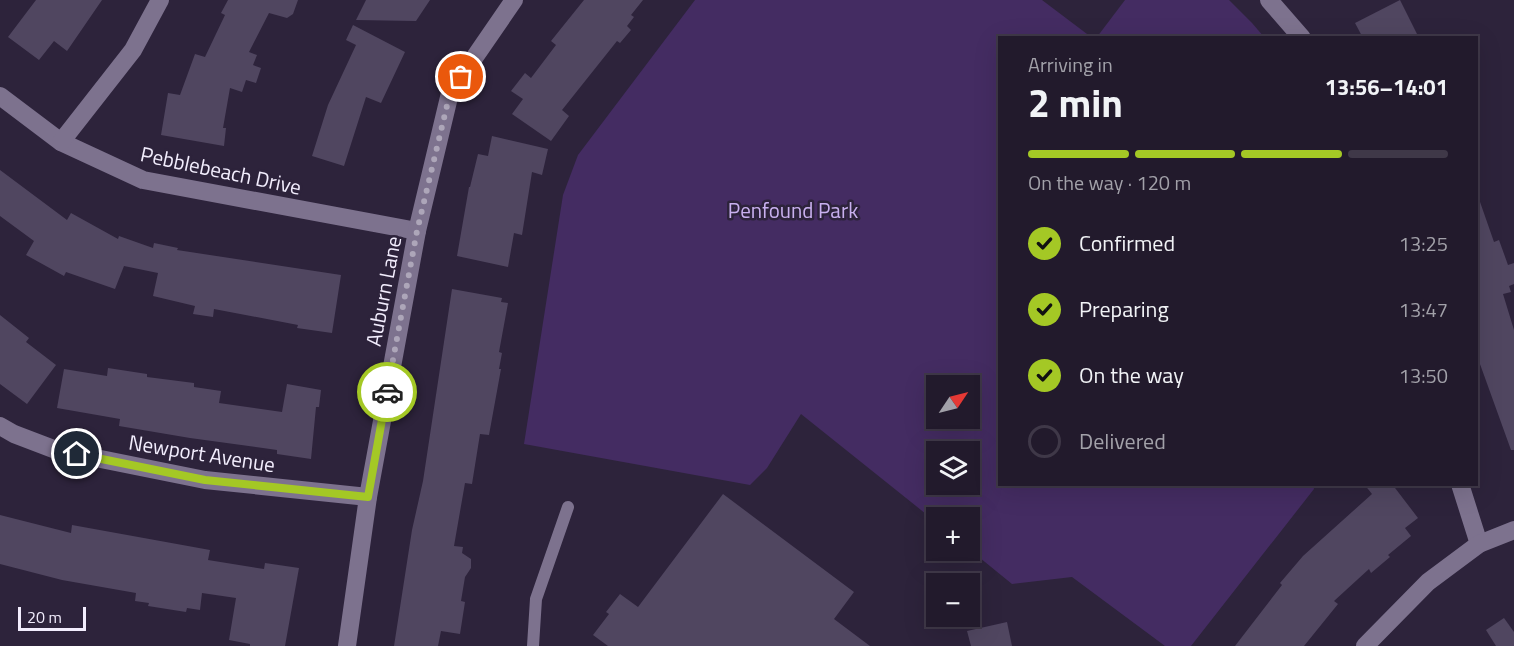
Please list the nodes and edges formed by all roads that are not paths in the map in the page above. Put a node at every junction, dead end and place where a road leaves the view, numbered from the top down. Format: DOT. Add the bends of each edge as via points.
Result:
graph roads {
  1 [pos="160,0"];
  2 [pos="514,0"];
  3 [pos="1269,0"];
  4 [pos="1300,36"];
  5 [pos="0,96"];
  6 [pos="61,142"];
  7 [pos="417,231"];
  8 [pos="0,426"];
  9 [pos="1461,486"];
  10 [pos="368,497"];
  11 [pos="568,507"];
  12 [pos="1514,530"];
  13 [pos="1479,544"];
  14 [pos="347,646"];
  15 [pos="533,646"];
  16 [pos="1365,646"];
  1 -- 6 [label="street" via="133,50"];
  2 -- 7 [label="street, Auburn Lane" via="450,93"];
  3 -- 4 [label="street"];
  5 -- 6 [label="street, Pebblebeach Drive"];
  6 -- 7 [label="street, Pebblebeach Drive" via="142,180"];
  7 -- 10 [label="street, Auburn Lane"];
  8 -- 10 [label="street, Newport Avenue" via="56,450 205,480"];
  9 -- 13 [label="street"];
  10 -- 14 [label="street, Auburn Lane"];
  11 -- 15 [label="lane" via="536,599"];
  12 -- 13 [label="street"];
  13 -- 16 [label="street" via="1428,582"];
}
